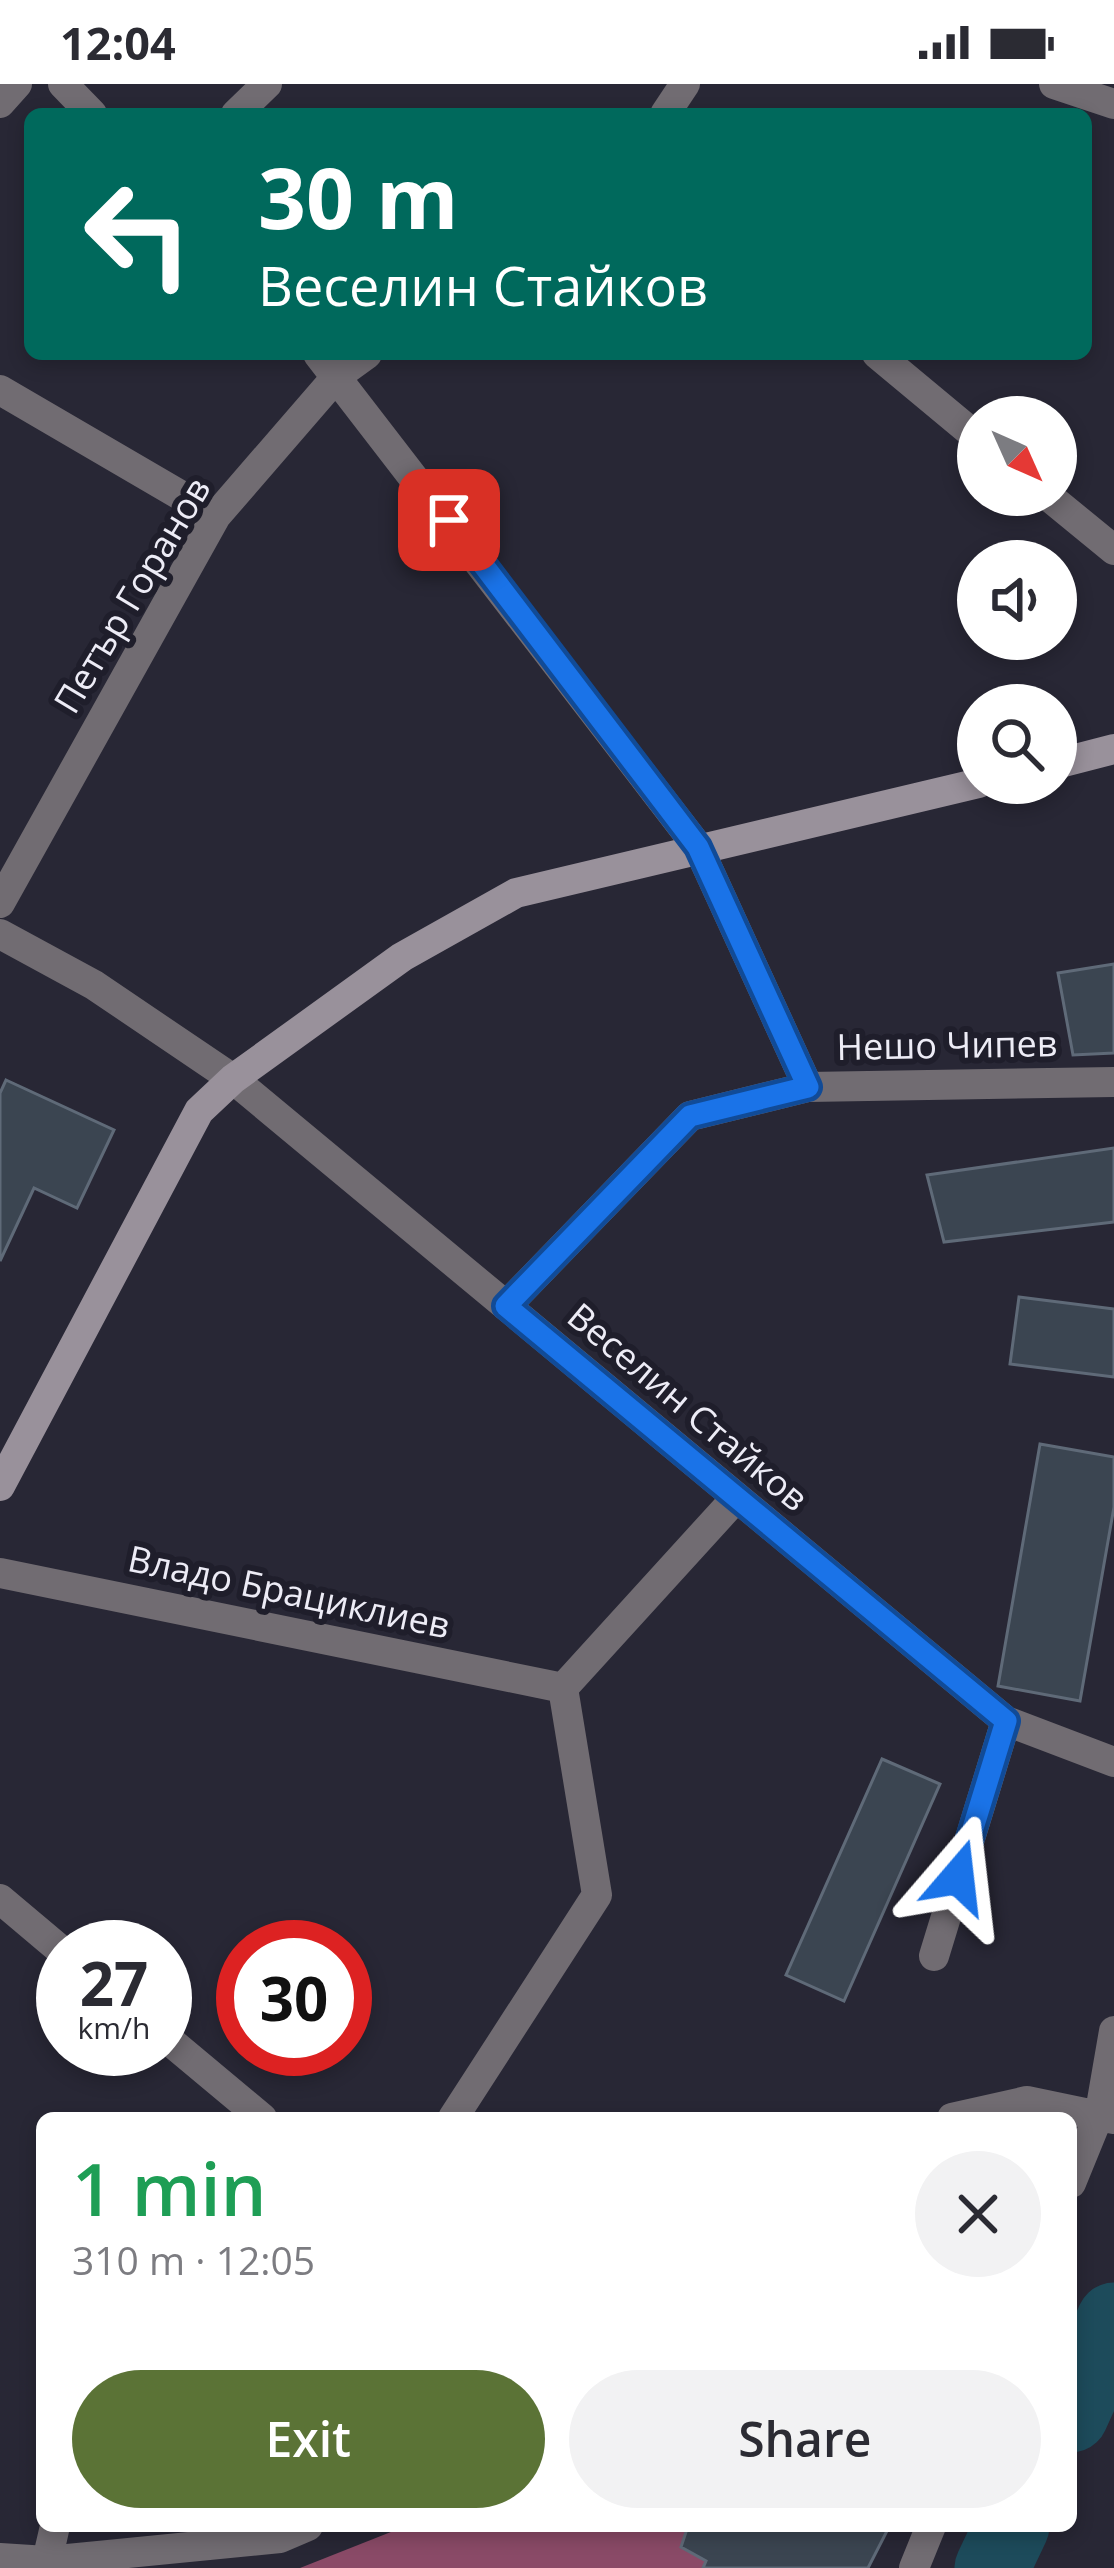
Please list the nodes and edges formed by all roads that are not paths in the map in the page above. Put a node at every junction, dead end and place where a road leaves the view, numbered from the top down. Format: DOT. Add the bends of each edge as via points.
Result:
graph roads {
  1 [pos="17,84"];
  2 [pos="63,84"];
  3 [pos="267,84"];
  4 [pos="1054,84"];
  5 [pos="0,103"];
  6 [pos="1114,104"];
  7 [pos="86,108"];
  8 [pos="242,108"];
  9 [pos="884,360"];
  10 [pos="328,365"];
  11 [pos="0,390"];
  12 [pos="957,421"];
  13 [pos="217,515"];
  14 [pos="1073,516"];
  15 [pos="1114,550"];
  16 [pos="1114,749"];
  17 [pos="1077,759"];
  18 [pos="957,788"];
  19 [pos="698,847"];
  20 [pos="0,903"];
  21 [pos="0,934"];
  22 [pos="233,1079"];
  23 [pos="1114,1082"];
  24 [pos="808,1087"];
  25 [pos="506,1306"];
  26 [pos="0,1486"];
  27 [pos="736,1498"];
  28 [pos="0,1573"];
  29 [pos="563,1688"];
  30 [pos="1006,1721"];
  31 [pos="1114,1762"];
  32 [pos="0,1899"];
  33 [pos="36,1929"];
  34 [pos="934,1956"];
  35 [pos="1114,2031"];
  36 [pos="192,2060"];
  37 [pos="255,2112"];
  38 [pos="457,2112"];
  39 [pos="978,2112"];
  40 [pos="1107,2115"];
  41 [pos="1077,2171"];
  42 [pos="54,2532"];
  43 [pos="294,2532"];
  44 [pos="929,2532"];
  45 [pos="0,2558"];
  46 [pos="47,2560"];
  47 [pos="914,2568"];
  1 -- 5 [label="street"];
  2 -- 7 [label="street"];
  3 -- 8 [label="street"];
  4 -- 6 [label="street"];
  9 -- 12 [label="street"];
  10 -- 13 [label="street, Петър Горанов"];
  10 -- 19 [label="street"];
  11 -- 13 [label="street"];
  13 -- 20 [label="street, Петър Горанов"];
  14 -- 15 [label="street"];
  16 -- 17 [label="street"];
  18 -- 19 [label="street"];
  19 -- 22 [label="street" via="516,893 401,957"];
  19 -- 24 [label="street"];
  21 -- 22 [label="street, Веселин Стайков" via="94,985"];
  22 -- 25 [label="street, Веселин Стайков"];
  22 -- 26 [label="street" via="199,1111"];
  23 -- 24 [label="street, Нешо Чипев"];
  24 -- 25 [label="street, Нешо Чипев" via="690,1116"];
  25 -- 27 [label="street, Веселин Стайков"];
  27 -- 29 [label="street"];
  27 -- 30 [label="street, Веселин Стайков"];
  28 -- 29 [label="street, Владо Брациклиев"];
  29 -- 38 [label="street" via="597,1895"];
  30 -- 31 [label="street, Веселин Стайков"];
  30 -- 34 [label="street"];
  32 -- 33 [label="street"];
  35 -- 40 [label="street"];
  36 -- 37 [label="street"];
  39 -- 40 [label="street" via="1027,2101"];
  40 -- 41 [label="street"];
  42 -- 46 [label="street"];
  43 -- 46 [label="street"];
  44 -- 47 [label="street"];
  45 -- 46 [label="street"];
}
